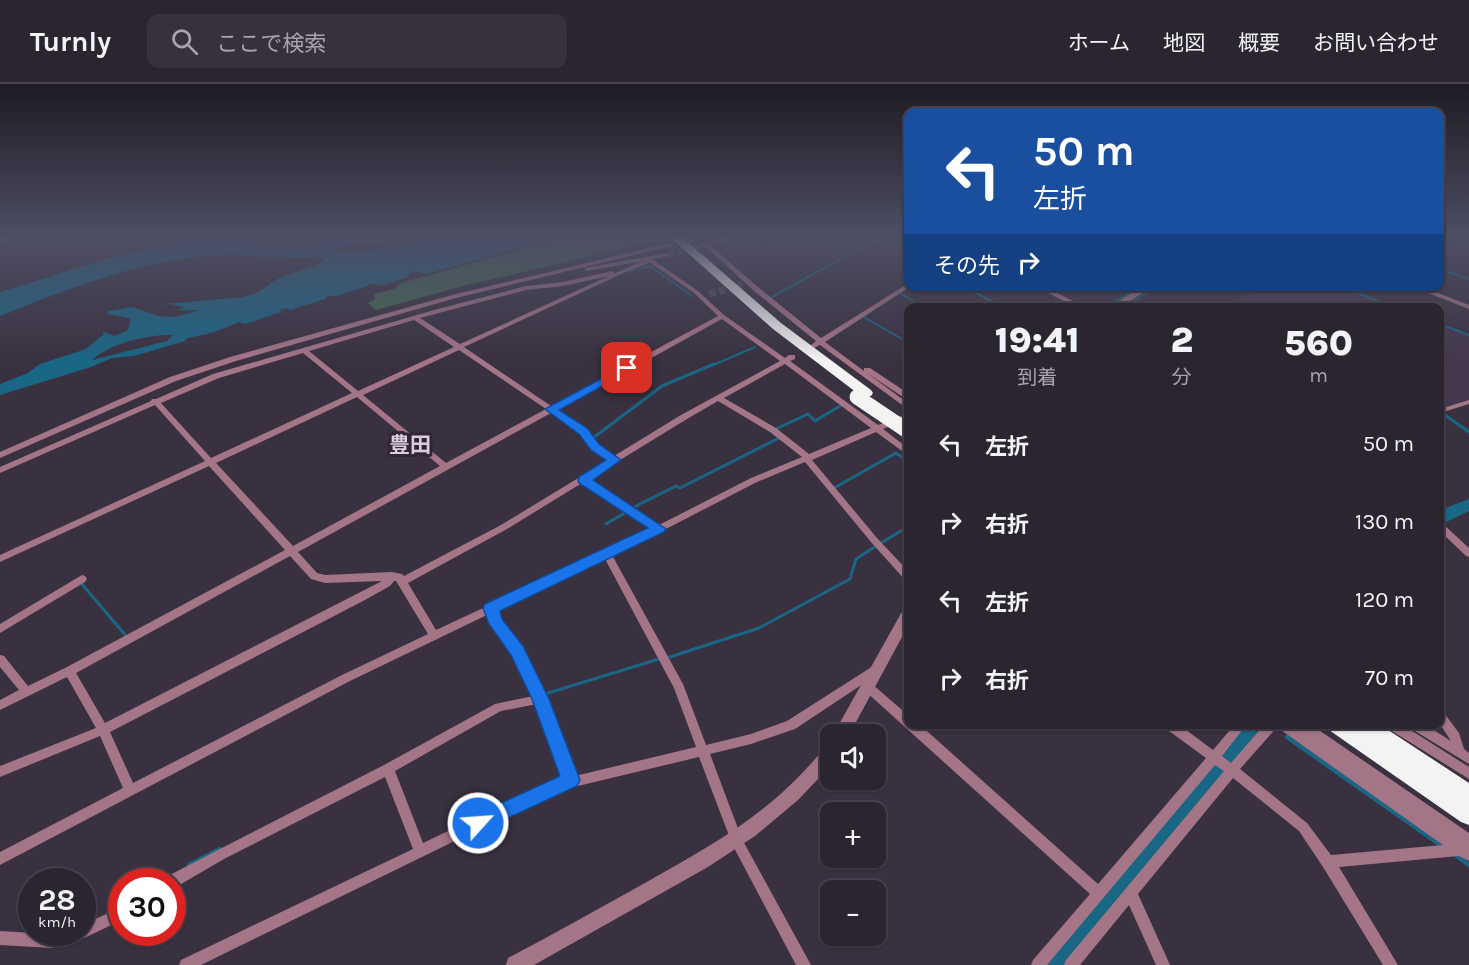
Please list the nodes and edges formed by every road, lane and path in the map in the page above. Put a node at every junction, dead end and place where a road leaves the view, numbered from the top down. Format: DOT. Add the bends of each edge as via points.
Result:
graph roads {
  1 [pos="520,279"];
  2 [pos="585,279"];
  3 [pos="606,279"];
  4 [pos="675,279"];
  5 [pos="718,279"];
  6 [pos="740,279"];
  7 [pos="904,288"];
  8 [pos="1048,291"];
  9 [pos="1141,291"];
  10 [pos="1426,291"];
  11 [pos="709,294"];
  12 [pos="701,297"];
  13 [pos="1073,303"];
  14 [pos="1121,303"];
  15 [pos="1469,307"];
  16 [pos="722,316"];
  17 [pos="415,317"];
  18 [pos="818,341"];
  19 [pos="459,347"];
  20 [pos="812,347"];
  21 [pos="304,350"];
  22 [pos="792,357"];
  23 [pos="783,361"];
  24 [pos="851,365"];
  25 [pos="358,394"];
  26 [pos="904,394"];
  27 [pos="861,395"];
  28 [pos="718,398"];
  29 [pos="155,401"];
  30 [pos="1469,402"];
  31 [pos="904,404"];
  32 [pos="551,409"];
  33 [pos="1444,410"];
  34 [pos="904,417"];
  35 [pos="904,419"];
  36 [pos="904,428"];
  37 [pos="879,429"];
  38 [pos="904,449"];
  39 [pos="0,455"];
  40 [pos="808,458"];
  41 [pos="612,459"];
  42 [pos="210,462"];
  43 [pos="446,466"];
  44 [pos="0,471"];
  45 [pos="584,480"];
  46 [pos="659,529"];
  47 [pos="1444,530"];
  48 [pos="292,552"];
  49 [pos="606,554"];
  50 [pos="1469,554"];
  51 [pos="0,559"];
  52 [pos="904,573"];
  53 [pos="398,578"];
  54 [pos="82,579"];
  55 [pos="491,608"];
  56 [pos="904,621"];
  57 [pos="0,629"];
  58 [pos="434,636"];
  59 [pos="0,659"];
  60 [pos="69,671"];
  61 [pos="872,679"];
  62 [pos="27,692"];
  63 [pos="540,699"];
  64 [pos="0,705"];
  65 [pos="904,717"];
  66 [pos="1444,722"];
  67 [pos="847,724"];
  68 [pos="916,729"];
  69 [pos="1176,729"];
  70 [pos="1239,729"];
  71 [pos="1266,729"];
  72 [pos="1289,729"];
  73 [pos="1307,729"];
  74 [pos="1343,729"];
  75 [pos="1368,729"];
  76 [pos="1399,729"];
  77 [pos="1422,729"];
  78 [pos="103,730"];
  79 [pos="702,751"];
  80 [pos="1458,752"];
  81 [pos="1469,759"];
  82 [pos="1222,763"];
  83 [pos="820,764"];
  84 [pos="388,769"];
  85 [pos="0,772"];
  86 [pos="1469,774"];
  87 [pos="571,780"];
  88 [pos="130,790"];
  89 [pos="1469,796"];
  90 [pos="1469,814"];
  91 [pos="736,842"];
  92 [pos="1467,848"];
  93 [pos="420,851"];
  94 [pos="0,859"];
  95 [pos="1328,862"];
  96 [pos="186,874"];
  97 [pos="1099,893"];
  98 [pos="1131,895"];
  99 [pos="0,938"];
  100 [pos="18,939"];
  101 [pos="524,963"];
  102 [pos="186,965"];
  103 [pos="804,965"];
  104 [pos="1038,965"];
  105 [pos="1071,965"];
  106 [pos="1163,965"];
  107 [pos="1391,965"];
  1 -- 39 [label="street" via="354,323 199,370"];
  2 -- 17 [label="street" via="528,288"];
  3 -- 19 [label="street"];
  4 -- 12 [label="street"];
  5 -- 27 [label="highway" via="809,360"];
  6 -- 18 [label="street"];
  7 -- 18 [label="street"];
  8 -- 13 [label="street"];
  9 -- 14 [label="street"];
  10 -- 15 [label="street"];
  11 -- 12 [label="street"];
  12 -- 16 [label="street"];
  16 -- 23 [label="street"];
  16 -- 32 [label="street"];
  17 -- 19 [label="street"];
  17 -- 21 [label="street"];
  18 -- 20 [label="street"];
  18 -- 24 [label="street"];
  19 -- 25 [label="street"];
  19 -- 32 [label="street"];
  21 -- 25 [label="street"];
  21 -- 29 [label="street" via="216,376"];
  22 -- 23 [label="street"];
  23 -- 28 [label="street"];
  23 -- 37 [label="street"];
  24 -- 26 [label="street" via="857,364"];
  24 -- 31 [label="street"];
  25 -- 42 [label="street"];
  25 -- 43 [label="street"];
  27 -- 35 [label="highway"];
  27 -- 36 [label="highway, bridge"];
  28 -- 40 [label="street" via="773,430"];
  28 -- 41 [label="street"];
  29 -- 42 [label="street"];
  29 -- 44 [label="street"];
  30 -- 33 [label="street"];
  32 -- 41 [label="street" via="583,431 595,447"];
  32 -- 43 [label="street"];
  34 -- 37 [label="street"];
  37 -- 38 [label="street"];
  37 -- 40 [label="street"];
  40 -- 46 [label="street" via="754,480"];
  40 -- 52 [label="street"];
  41 -- 45 [label="street"];
  42 -- 48 [label="street"];
  42 -- 51 [label="street"];
  43 -- 48 [label="street"];
  45 -- 46 [label="street"];
  45 -- 53 [label="street" via="504,527"];
  46 -- 49 [label="street"];
  47 -- 50 [label="street"];
  48 -- 53 [label="street" via="316,578"];
  48 -- 60 [label="street"];
  49 -- 55 [label="street"];
  49 -- 79 [label="street" via="679,687"];
  53 -- 58 [label="street"];
  53 -- 78 [label="street"];
  54 -- 57 [label="street"];
  55 -- 58 [label="street"];
  55 -- 63 [label="street"];
  56 -- 61 [label="street"];
  58 -- 88 [label="street"];
  59 -- 62 [label="street"];
  60 -- 62 [label="street"];
  60 -- 78 [label="street"];
  61 -- 65 [label="street"];
  61 -- 67 [label="street"];
  61 -- 79 [label="street" via="791,724"];
  62 -- 64 [label="street"];
  63 -- 84 [label="street" via="500,707"];
  63 -- 87 [label="street"];
  66 -- 80 [label="street" via="1458,742"];
  68 -- 97 [label="street"];
  69 -- 82 [label="street"];
  70 -- 82 [label="street"];
  71 -- 82 [label="street"];
  72 -- 92 [label="street"];
  73 -- 92 [label="street"];
  74 -- 90 [label="highway"];
  75 -- 89 [label="highway"];
  76 -- 86 [label="street"];
  77 -- 80 [label="street"];
  78 -- 85 [label="street"];
  78 -- 88 [label="street"];
  79 -- 87 [label="street"];
  79 -- 91 [label="street"];
  80 -- 81 [label="street"];
  82 -- 95 [label="street" via="1303,827"];
  82 -- 97 [label="street"];
  82 -- 98 [label="street"];
  83 -- 91 [label="street" via="774,813"];
  84 -- 93 [label="street"];
  84 -- 96 [label="street"];
  87 -- 93 [label="street"];
  88 -- 94 [label="street"];
  91 -- 101 [label="street"];
  91 -- 103 [label="street"];
  92 -- 95 [label="street"];
  93 -- 102 [label="street"];
  95 -- 107 [label="street"];
  97 -- 104 [label="street"];
  98 -- 105 [label="street"];
  98 -- 106 [label="street"];
  99 -- 100 [label="street"];
}
